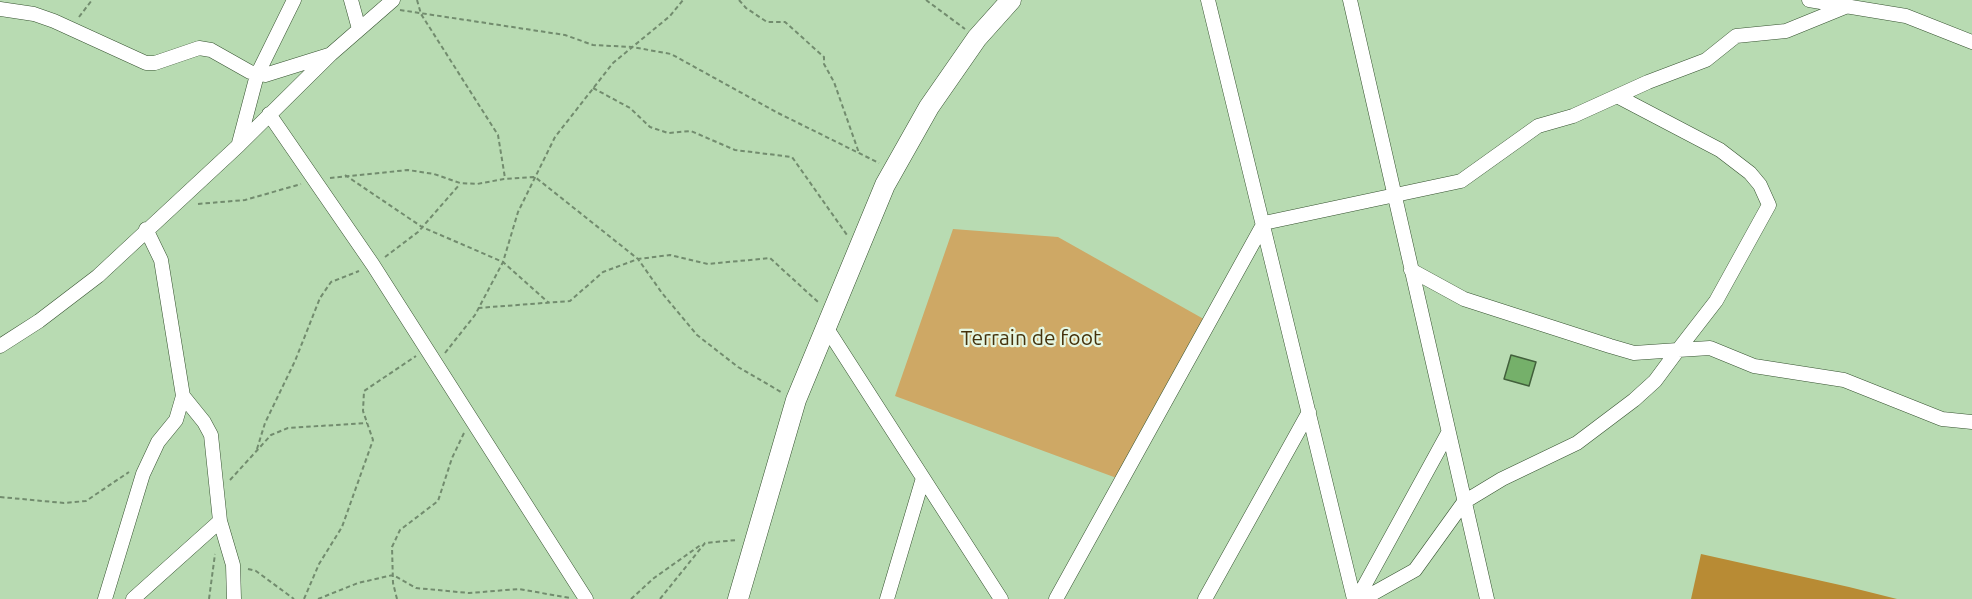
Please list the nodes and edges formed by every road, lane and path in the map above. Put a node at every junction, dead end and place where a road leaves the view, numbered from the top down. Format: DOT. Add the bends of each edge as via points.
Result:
graph roads {
  1 [pos="92,0"];
  2 [pos="294,0"];
  3 [pos="351,0"];
  4 [pos="417,0"];
  5 [pos="683,0"];
  6 [pos="740,0"];
  7 [pos="926,0"];
  8 [pos="1011,0"];
  9 [pos="1208,0"];
  10 [pos="1350,0"];
  11 [pos="1809,0"];
  12 [pos="389,4"];
  13 [pos="1845,7"];
  14 [pos="0,9"];
  15 [pos="421,14"];
  16 [pos="70,28"];
  17 [pos="359,29"];
  18 [pos="977,38"];
  19 [pos="1972,42"];
  20 [pos="632,47"];
  21 [pos="331,54"];
  22 [pos="257,75"];
  23 [pos="593,88"];
  24 [pos="1617,96"];
  25 [pos="268,114"];
  26 [pos="239,145"];
  27 [pos="859,153"];
  28 [pos="893,169"];
  29 [pos="345,176"];
  30 [pos="535,177"];
  31 [pos="505,179"];
  32 [pos="313,181"];
  33 [pos="460,183"];
  34 [pos="1394,194"];
  35 [pos="177,200"];
  36 [pos="1264,223"];
  37 [pos="422,227"];
  38 [pos="146,230"];
  39 [pos="858,249"];
  40 [pos="638,259"];
  41 [pos="503,262"];
  42 [pos="373,266"];
  43 [pos="1411,270"];
  44 [pos="550,304"];
  45 [pos="478,308"];
  46 [pos="828,321"];
  47 [pos="0,346"];
  48 [pos="426,349"];
  49 [pos="1678,350"];
  50 [pos="436,364"];
  51 [pos="183,396"];
  52 [pos="796,400"];
  53 [pos="1310,412"];
  54 [pos="471,420"];
  55 [pos="1972,422"];
  56 [pos="367,423"];
  57 [pos="1448,433"];
  58 [pos="257,449"];
  59 [pos="151,457"];
  60 [pos="924,478"];
  61 [pos="0,497"];
  62 [pos="219,498"];
  63 [pos="1464,502"];
  64 [pos="220,521"];
  65 [pos="754,538"];
  66 [pos="705,543"];
  67 [pos="216,546"];
  68 [pos="233,565"];
  69 [pos="393,575"];
  70 [pos="105,599"];
  71 [pos="133,599"];
  72 [pos="209,599"];
  73 [pos="234,599"];
  74 [pos="294,599"];
  75 [pos="304,599"];
  76 [pos="318,599"];
  77 [pos="397,599"];
  78 [pos="573,599"];
  79 [pos="586,599"];
  80 [pos="631,599"];
  81 [pos="660,599"];
  82 [pos="738,599"];
  83 [pos="887,599"];
  84 [pos="1001,599"];
  85 [pos="1056,599"];
  86 [pos="1205,599"];
  87 [pos="1356,599"];
  88 [pos="1363,599"];
  89 [pos="1487,599"];
  1 -- 16 [label="path"];
  2 -- 22 [label="street"];
  3 -- 17 [label="street"];
  4 -- 15 [label="path"];
  5 -- 20 [label="path"];
  6 -- 27 [label="path" via="767,22 785,22 824,57"];
  7 -- 18 [label="path"];
  8 -- 18 [label="main road"];
  9 -- 36 [label="street"];
  10 -- 34 [label="street"];
  11 -- 13 [label="street"];
  12 -- 15 [label="path"];
  12 -- 17 [label="street"];
  13 -- 19 [label="street" via="1906,16"];
  13 -- 24 [label="street" via="1786,31 1736,36 1706,60"];
  14 -- 16 [label="street" via="34,14"];
  15 -- 20 [label="path" via="566,35 593,45"];
  15 -- 31 [label="path" via="498,135"];
  16 -- 22 [label="street" via="146,63 199,48 211,50"];
  17 -- 21 [label="street"];
  18 -- 28 [label="main road" via="929,107"];
  20 -- 23 [label="path"];
  20 -- 27 [label="path" via="671,54"];
  21 -- 22 [label="street"];
  21 -- 25 [label="street"];
  22 -- 26 [label="street"];
  23 -- 30 [label="path" via="555,137"];
  23 -- 39 [label="path" via="630,108 650,127 669,133 691,131 735,150 792,158"];
  24 -- 34 [label="street" via="1573,116 1538,126 1461,181"];
  24 -- 49 [label="street" via="1720,150 1750,173 1769,205 1716,301"];
  25 -- 26 [label="street"];
  25 -- 32 [label="street"];
  26 -- 35 [label="street"];
  27 -- 28 [label="path"];
  28 -- 39 [label="main road"];
  29 -- 32 [label="path"];
  29 -- 33 [label="path" via="408,170"];
  29 -- 37 [label="path"];
  30 -- 31 [label="path"];
  30 -- 40 [label="path"];
  30 -- 41 [label="path" via="518,212"];
  31 -- 33 [label="path"];
  32 -- 35 [label="path" via="245,200 204,205"];
  32 -- 42 [label="street"];
  33 -- 37 [label="path"];
  34 -- 36 [label="street"];
  34 -- 43 [label="street"];
  35 -- 38 [label="street"];
  36 -- 53 [label="street"];
  36 -- 85 [label="street"];
  37 -- 41 [label="path"];
  37 -- 42 [label="path"];
  38 -- 47 [label="street" via="98,276"];
  38 -- 51 [label="street" via="161,260"];
  39 -- 46 [label="main road"];
  40 -- 44 [label="path" via="603,272 570,301"];
  40 -- 46 [label="path" via="670,255 708,264 770,258"];
  40 -- 52 [label="path" via="697,335 738,367"];
  41 -- 44 [label="path"];
  41 -- 45 [label="path"];
  42 -- 48 [label="street"];
  42 -- 58 [label="path" via="331,282 320,298"];
  43 -- 49 [label="street" via="1464,299 1610,346 1634,353"];
  43 -- 57 [label="street"];
  44 -- 45 [label="path"];
  45 -- 50 [label="path"];
  46 -- 52 [label="main road"];
  46 -- 60 [label="street"];
  48 -- 50 [label="street"];
  48 -- 56 [label="path" via="364,390"];
  49 -- 55 [label="street" via="1710,348 1754,366 1844,380 1942,419"];
  49 -- 63 [label="street" via="1655,381 1577,443"];
  50 -- 54 [label="street"];
  51 -- 59 [label="street" via="177,420"];
  51 -- 62 [label="street" via="211,435"];
  52 -- 65 [label="main road"];
  53 -- 86 [label="street"];
  53 -- 87 [label="street"];
  54 -- 69 [label="path" via="452,458 438,501 400,530 392,548"];
  54 -- 79 [label="street"];
  56 -- 58 [label="path" via="288,428 271,435"];
  56 -- 75 [label="path" via="373,440 342,527 319,564"];
  57 -- 63 [label="street"];
  57 -- 87 [label="street"];
  58 -- 62 [label="path" via="234,473"];
  59 -- 61 [label="path" via="86,501 64,503"];
  59 -- 70 [label="street"];
  60 -- 83 [label="street"];
  60 -- 84 [label="street"];
  62 -- 64 [label="street"];
  63 -- 88 [label="street" via="1414,570"];
  63 -- 89 [label="street"];
  64 -- 68 [label="street"];
  64 -- 71 [label="street"];
  65 -- 66 [label="path"];
  65 -- 82 [label="main road"];
  66 -- 80 [label="path"];
  66 -- 81 [label="path"];
  67 -- 72 [label="path"];
  68 -- 73 [label="street"];
  68 -- 74 [label="path" via="256,572"];
  69 -- 76 [label="path" via="358,582"];
  69 -- 77 [label="path"];
  69 -- 78 [label="path" via="416,588 469,592 519,589"];
}
